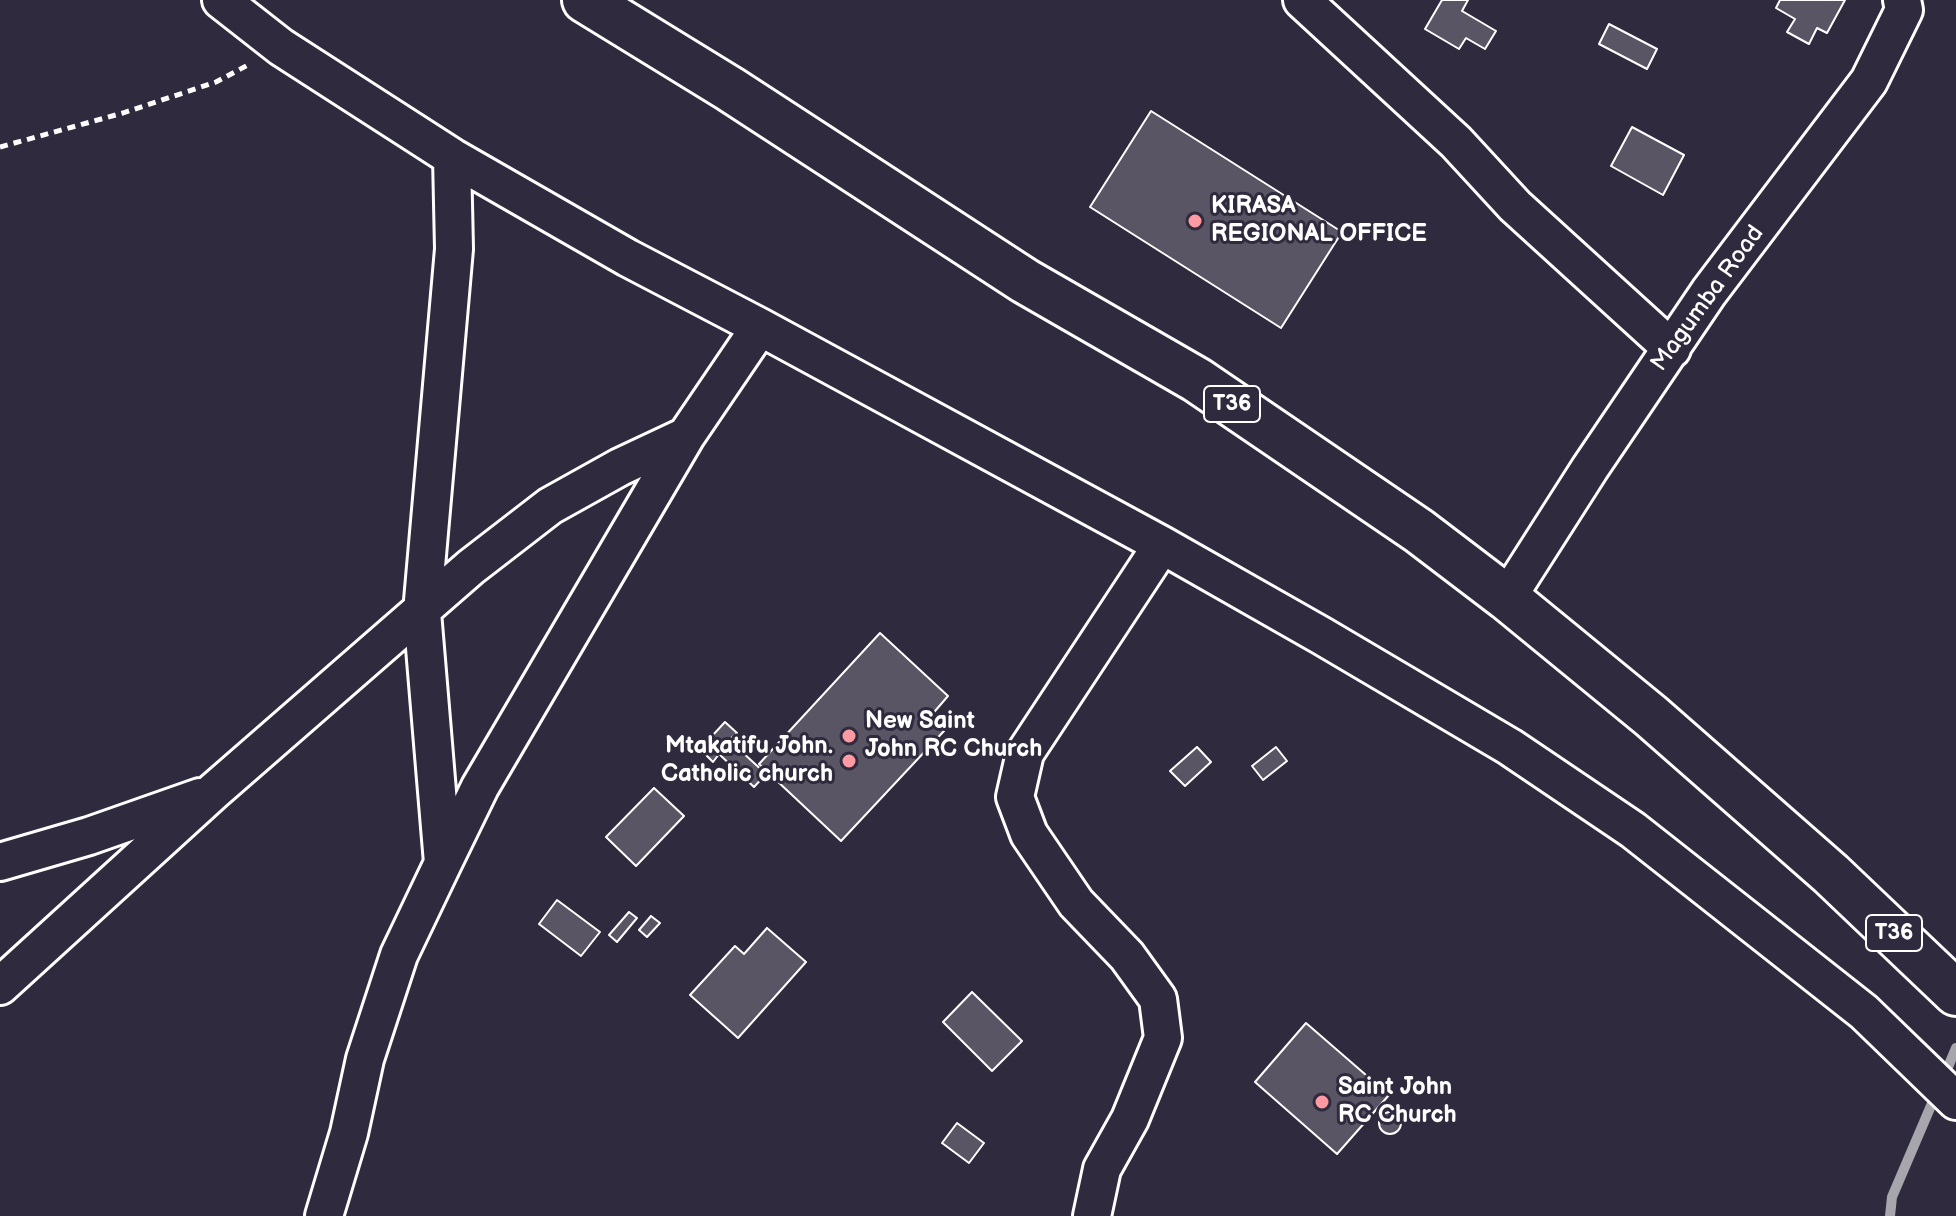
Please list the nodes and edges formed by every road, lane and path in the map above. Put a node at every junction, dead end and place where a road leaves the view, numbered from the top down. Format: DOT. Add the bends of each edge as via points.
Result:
graph roads {
  1 [pos="221,0"];
  2 [pos="585,0"];
  3 [pos="1302,0"];
  4 [pos="1902,0"];
  5 [pos="281,47"];
  6 [pos="0,147"];
  7 [pos="452,157"];
  8 [pos="760,327"];
  9 [pos="1672,349"];
  10 [pos="686,436"];
  11 [pos="1162,545"];
  12 [pos="1507,598"];
  13 [pos="422,612"];
  14 [pos="214,791"];
  15 [pos="0,862"];
  16 [pos="443,863"];
  17 [pos="0,986"];
  18 [pos="1956,993"];
  19 [pos="1956,1101"];
  20 [pos="324,1216"];
  21 [pos="1092,1216"];
  1 -- 5 [label="street"];
  2 -- 12 [label="highway, T36" via="1025,281 1197,380 1419,531"];
  3 -- 9 [label="street"];
  4 -- 9 [label="street, Magumba Road" via="1904,10 1869,81"];
  5 -- 6 [label="path" via="216,82"];
  5 -- 7 [label="street"];
  7 -- 8 [label="street"];
  7 -- 13 [label="street" via="454,249"];
  8 -- 10 [label="street"];
  8 -- 11 [label="street"];
  9 -- 12 [label="street, Magumba Road"];
  10 -- 13 [label="street" via="550,506"];
  10 -- 16 [label="street" via="480,787"];
  11 -- 19 [label="street" via="1522,755 1633,830 1864,1012"];
  11 -- 21 [label="street" via="1025,753 1015,797 1029,834 1076,903 1127,956 1158,999 1163,1038 1130,1119 1102,1169"];
  12 -- 18 [label="highway, T36" via="1831,874"];
  13 -- 14 [label="street"];
  13 -- 16 [label="street"];
  14 -- 15 [label="street"];
  14 -- 17 [label="street"];
  16 -- 20 [label="street" via="399,955"];
}
